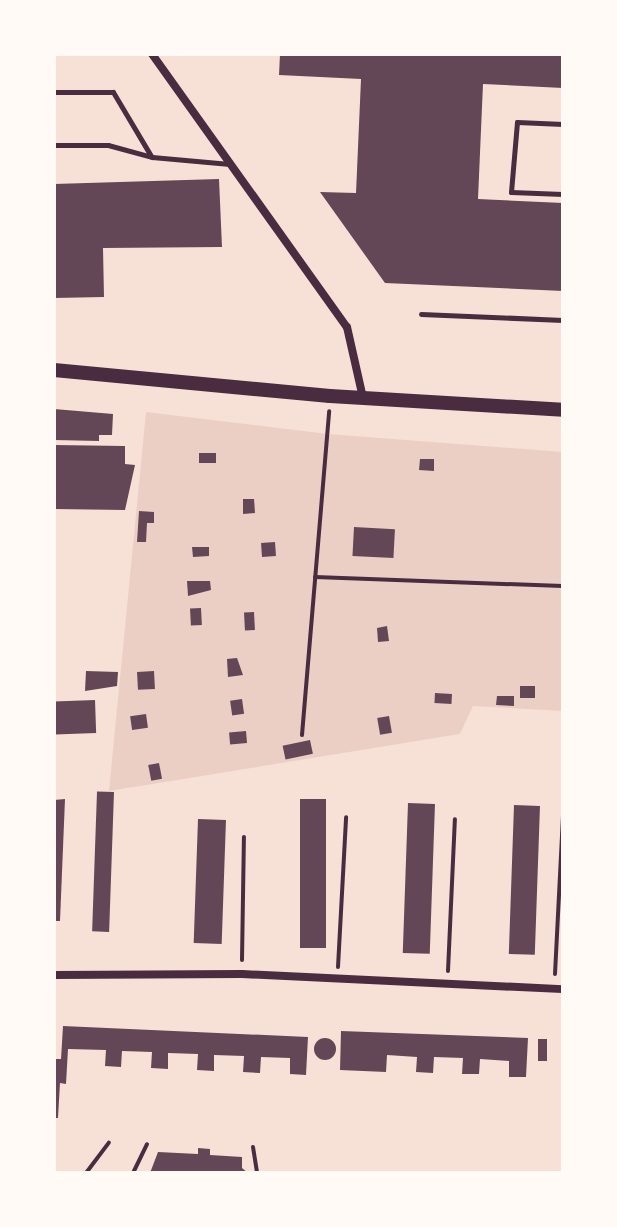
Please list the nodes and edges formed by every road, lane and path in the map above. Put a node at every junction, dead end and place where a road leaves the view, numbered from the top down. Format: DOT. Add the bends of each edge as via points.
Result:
graph roads {
  1 [pos="152,54"];
  2 [pos="54,92"];
  3 [pos="563,124"];
  4 [pos="54,145"];
  5 [pos="152,157"];
  6 [pos="231,164"];
  7 [pos="563,194"];
  8 [pos="421,314"];
  9 [pos="563,320"];
  10 [pos="54,370"];
  11 [pos="330,396"];
  12 [pos="363,398"];
  13 [pos="563,410"];
  14 [pos="315,577"];
  15 [pos="563,586"];
  16 [pos="302,735"];
  17 [pos="563,815"];
  18 [pos="346,817"];
  19 [pos="455,819"];
  20 [pos="244,837"];
  21 [pos="242,974"];
  22 [pos="54,975"];
  23 [pos="337,981"];
  24 [pos="447,985"];
  25 [pos="559,989"];
  26 [pos="109,1143"];
  27 [pos="147,1144"];
  28 [pos="253,1147"];
  29 [pos="86,1173"];
  30 [pos="133,1173"];
  31 [pos="257,1173"];
  1 -- 6 [label="street"];
  2 -- 5 [label="lane" via="113,92"];
  3 -- 7 [label="lane" via="517,122 511,192"];
  4 -- 5 [label="lane" via="108,145"];
  5 -- 6 [label="lane"];
  6 -- 12 [label="street" via="347,327"];
  8 -- 9 [label="lane"];
  10 -- 11 [label="main road"];
  11 -- 12 [label="main road"];
  11 -- 14 [label="path"];
  12 -- 13 [label="main road"];
  14 -- 15 [label="path"];
  14 -- 16 [label="path"];
  17 -- 25 [label="path"];
  18 -- 23 [label="path"];
  19 -- 24 [label="path"];
  20 -- 21 [label="path"];
  21 -- 22 [label="street"];
  21 -- 23 [label="street"];
  23 -- 24 [label="street"];
  24 -- 25 [label="street"];
  26 -- 29 [label="path"];
  27 -- 30 [label="path"];
  28 -- 31 [label="path"];
}
